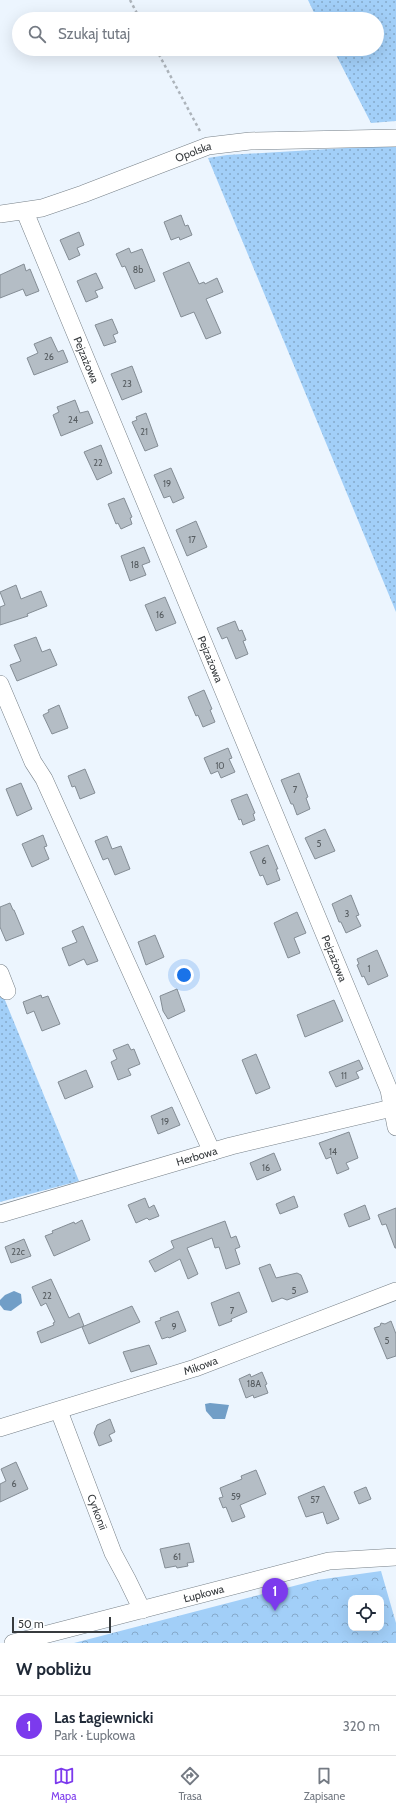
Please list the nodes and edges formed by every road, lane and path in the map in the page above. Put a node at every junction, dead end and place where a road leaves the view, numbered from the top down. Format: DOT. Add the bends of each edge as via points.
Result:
graph roads {
  1 [pos="130,0"];
  2 [pos="136,12"];
  3 [pos="160,56"];
  4 [pos="396,138"];
  5 [pos="208,146"];
  6 [pos="24,212"];
  7 [pos="0,214"];
  8 [pos="0,684"];
  9 [pos="0,973"];
  10 [pos="7,991"];
  11 [pos="395,1107"];
  12 [pos="396,1127"];
  13 [pos="212,1152"];
  14 [pos="0,1214"];
  15 [pos="396,1291"];
  16 [pos="59,1411"];
  17 [pos="0,1428"];
  18 [pos="396,1557"];
  19 [pos="142,1610"];
  20 [pos="13,1643"];
  1 -- 2 [label="path"];
  3 -- 5 [label="path"];
  4 -- 5 [label="street, Opolska" via="250,141"];
  5 -- 6 [label="street, Opolska" via="84,194"];
  6 -- 7 [label="street, Opolska"];
  6 -- 11 [label="street, Pejzażowa"];
  8 -- 13 [label="street" via="33,762 44,779"];
  9 -- 10 [label="street"];
  11 -- 12 [label="street, Pejzażowa"];
  11 -- 13 [label="street, Herbowa"];
  13 -- 14 [label="street, Herbowa"];
  15 -- 16 [label="street, Mikowa" via="195,1368"];
  16 -- 17 [label="street, Mikowa"];
  16 -- 19 [label="street, Cyrkonii" via="113,1553"];
  18 -- 19 [label="street, Łupkowa" via="329,1561"];
  19 -- 20 [label="street, Łupkowa"];
}
